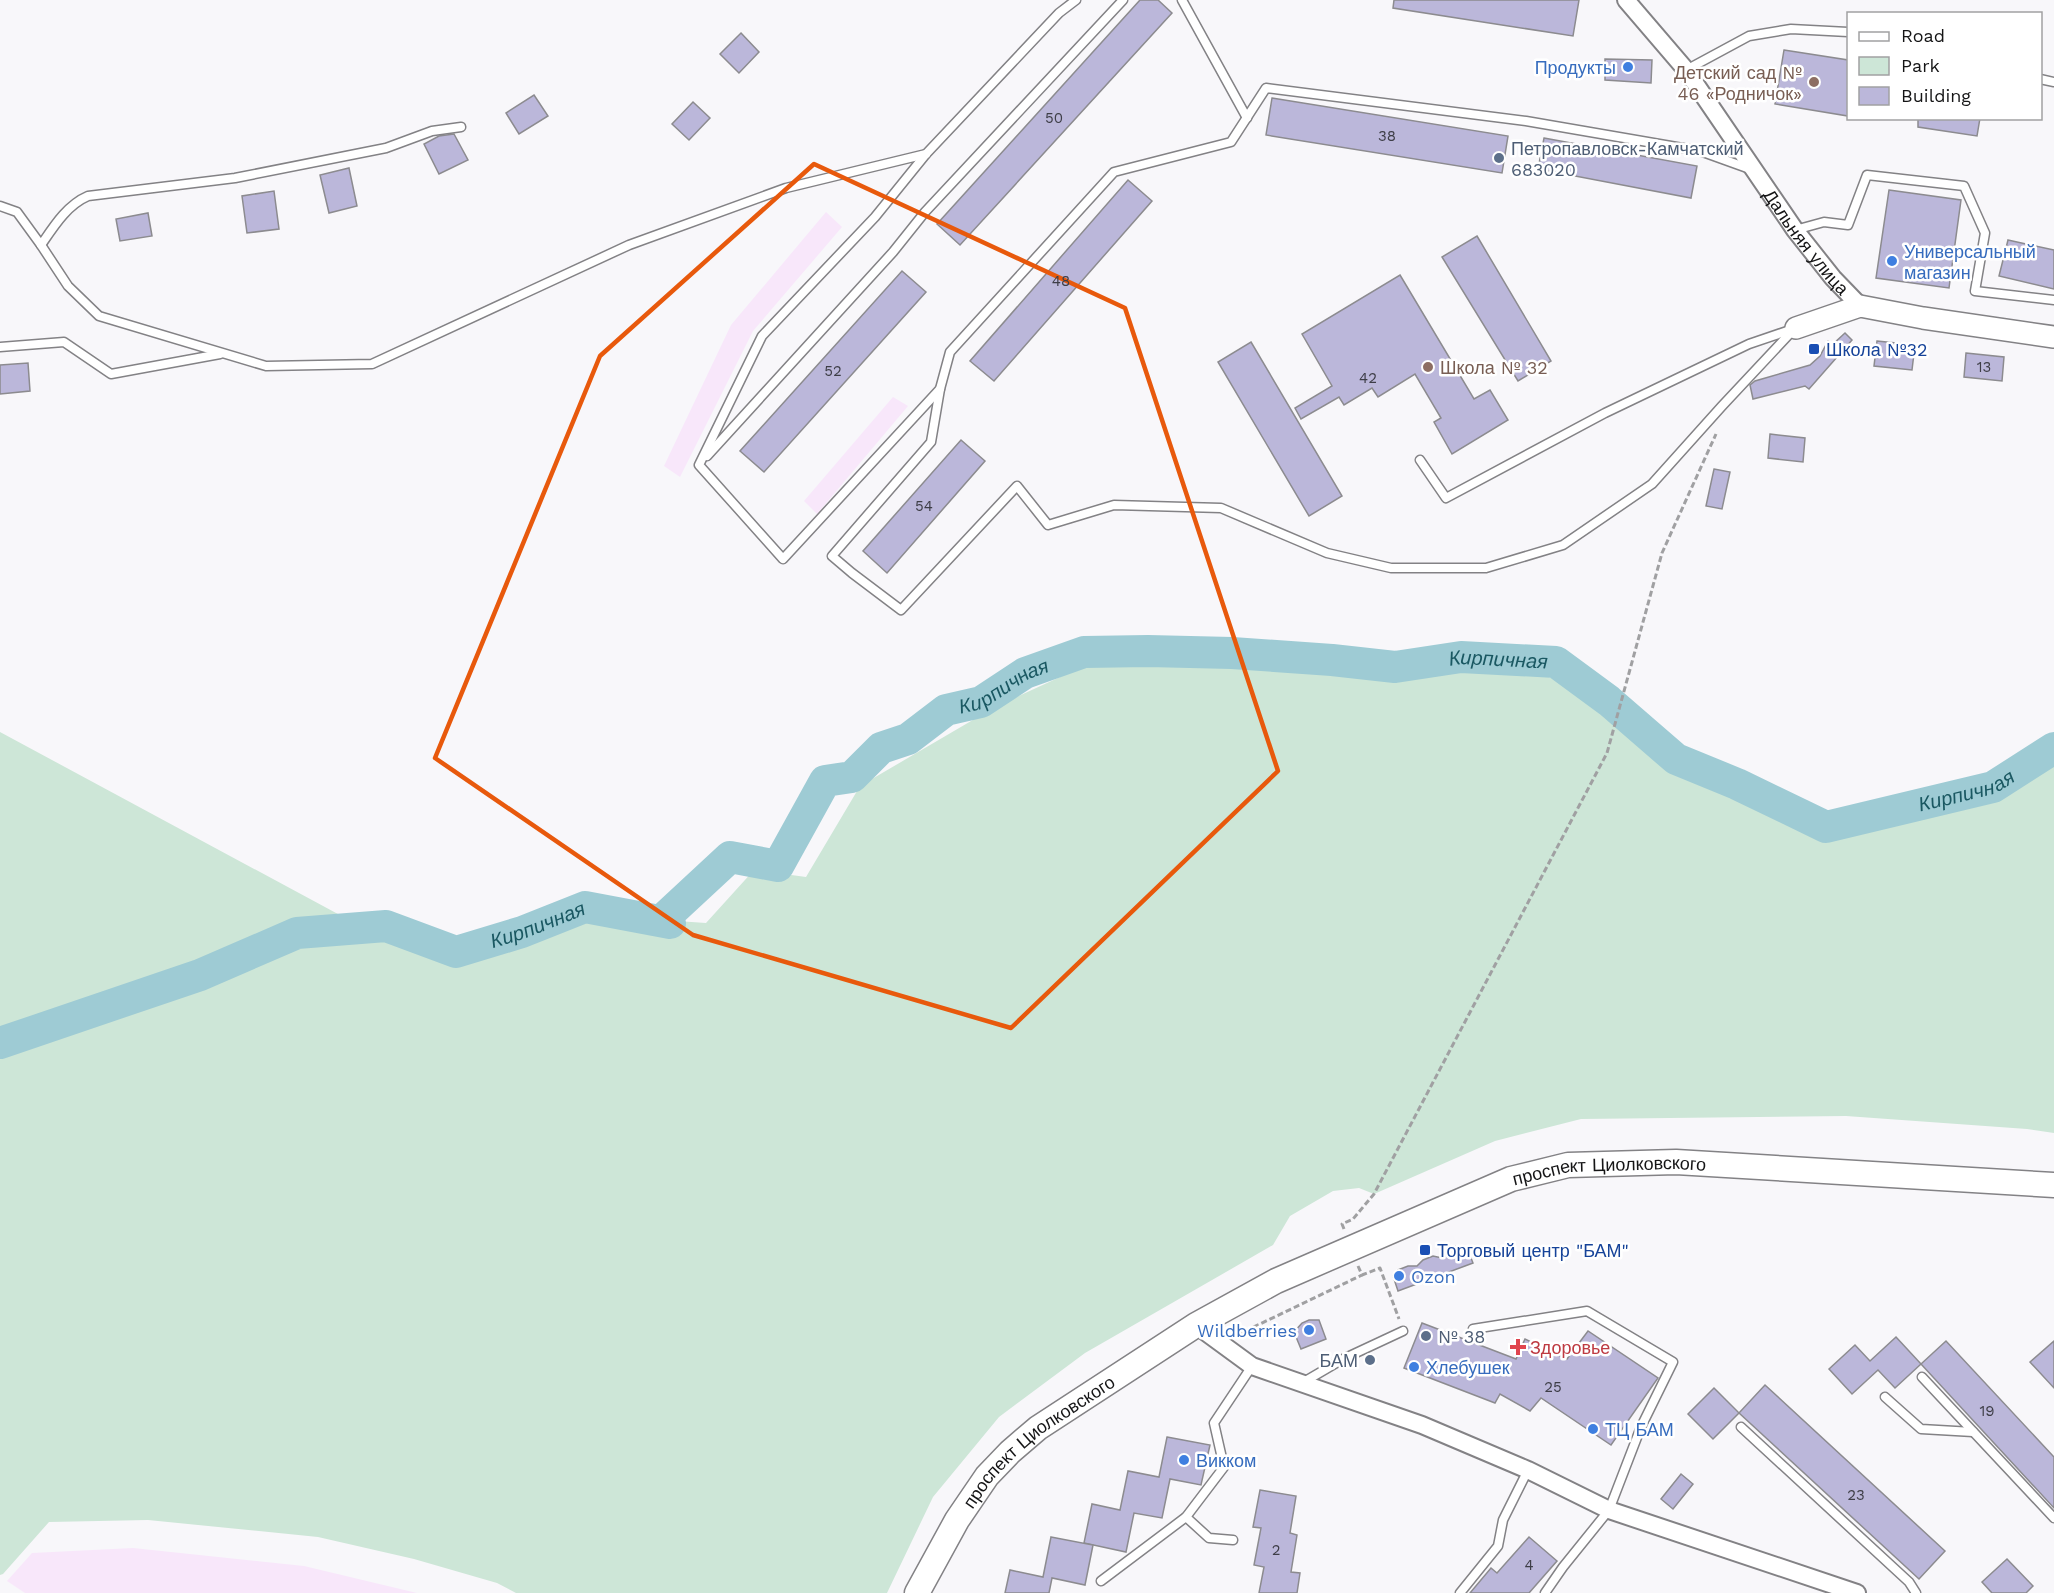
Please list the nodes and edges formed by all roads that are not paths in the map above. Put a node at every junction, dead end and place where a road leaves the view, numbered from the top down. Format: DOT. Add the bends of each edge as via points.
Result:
graph roads {
  1 [pos="1076,0"];
  2 [pos="1123,0"];
  3 [pos="1182,0"];
  4 [pos="1626,0"];
  5 [pos="1847,32"];
  6 [pos="1686,70"];
  7 [pos="1247,118"];
  8 [pos="461,127"];
  9 [pos="926,154"];
  10 [pos="1755,171"];
  11 [pos="0,206"];
  12 [pos="1795,230"];
  13 [pos="41,245"];
  14 [pos="2054,300"];
  15 [pos="1860,306"];
  16 [pos="1796,328"];
  17 [pos="2054,337"];
  18 [pos="0,347"];
  19 [pos="223,354"];
  20 [pos="940,389"];
  21 [pos="1420,460"];
  22 [pos="699,465"];
  23 [pos="2054,1185"];
  24 [pos="1196,1325"];
  25 [pos="1473,1329"];
  26 [pos="1403,1331"];
  27 [pos="1252,1366"];
  28 [pos="1922,1377"];
  29 [pos="1301,1384"];
  30 [pos="1885,1397"];
  31 [pos="1741,1428"];
  32 [pos="1973,1432"];
  33 [pos="1528,1470"];
  34 [pos="1609,1510"];
  35 [pos="1186,1517"];
  36 [pos="2054,1518"];
  37 [pos="1233,1540"];
  38 [pos="1101,1581"];
  39 [pos="918,1593"];
  40 [pos="1460,1593"];
  41 [pos="1545,1593"];
  42 [pos="1857,1593"];
  43 [pos="1916,1593"];
  1 -- 9 [label="lane" via="1059,13"];
  2 -- 22 [label="lane" via="925,212"];
  3 -- 7 [label="lane"];
  4 -- 6 [label="street, Дальняя улица"];
  5 -- 6 [label="lane" via="1791,29 1749,36"];
  6 -- 10 [label="street, Дальняя улица"];
  7 -- 10 [label="lane" via="1266,88 1538,123 1700,151"];
  7 -- 20 [label="lane" via="1231,142 1114,172 951,352"];
  8 -- 13 [label="lane" via="432,131 386,148 235,178 88,196 64,214"];
  9 -- 19 [label="lane" via="786,188 629,244 372,364 266,366"];
  9 -- 22 [label="lane" via="875,217 762,336"];
  10 -- 12 [label="street, Дальняя улица"];
  11 -- 13 [label="lane" via="17,212"];
  12 -- 14 [label="lane" via="1824,222 1848,225 1867,175 1964,186 1985,233 1975,291"];
  12 -- 15 [label="street, Дальняя улица"];
  13 -- 19 [label="lane" via="68,286 99,316"];
  15 -- 16 [label="street, Дальняя улица"];
  15 -- 17 [label="street, Дальняя улица"];
  16 -- 20 [label="lane" via="1652,484 1563,545 1486,568 1391,568 1327,553 1221,508 1114,505 1048,525 1017,486 901,610 832,556 931,442"];
  16 -- 21 [label="lane" via="1749,344 1615,408 1446,498"];
  18 -- 19 [label="lane" via="64,342 111,374"];
  20 -- 22 [label="lane" via="783,559"];
  23 -- 24 [label="main road, проспект Циолковского" via="1676,1162 1568,1165 1511,1179 1276,1281"];
  24 -- 27 [label="street"];
  24 -- 39 [label="main road, проспект Циолковского" via="1038,1428 1010,1452 987,1476 957,1520"];
  25 -- 34 [label="lane" via="1587,1311 1673,1362 1641,1427"];
  26 -- 29 [label="lane"];
  27 -- 29 [label="street"];
  27 -- 35 [label="lane" via="1214,1424 1224,1467"];
  28 -- 32 [label="lane"];
  29 -- 33 [label="street" via="1422,1425"];
  30 -- 32 [label="lane" via="1921,1429"];
  31 -- 43 [label="lane" via="1909,1582"];
  32 -- 36 [label="lane"];
  33 -- 34 [label="street"];
  33 -- 40 [label="lane" via="1503,1520 1498,1546"];
  34 -- 41 [label="lane"];
  34 -- 42 [label="street"];
  35 -- 37 [label="lane" via="1209,1538"];
  35 -- 38 [label="lane"];
}
